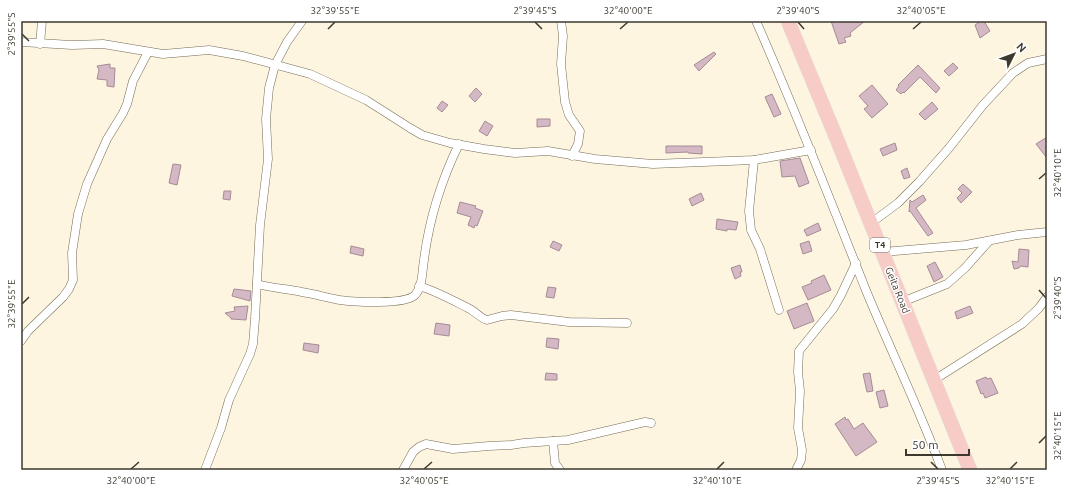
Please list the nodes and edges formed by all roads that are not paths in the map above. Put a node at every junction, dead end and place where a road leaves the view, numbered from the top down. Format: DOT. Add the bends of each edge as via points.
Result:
graph roads {
  1 [pos="42,21"];
  2 [pos="561,21"];
  3 [pos="756,21"];
  4 [pos="788,21"];
  5 [pos="297,23"];
  6 [pos="21,42"];
  7 [pos="40,44"];
  8 [pos="148,52"];
  9 [pos="1047,59"];
  10 [pos="275,65"];
  11 [pos="459,144"];
  12 [pos="811,150"];
  13 [pos="572,156"];
  14 [pos="754,160"];
  15 [pos="871,223"];
  16 [pos="1047,232"];
  17 [pos="989,241"];
  18 [pos="882,252"];
  19 [pos="856,263"];
  20 [pos="257,284"];
  21 [pos="419,286"];
  22 [pos="1047,297"];
  23 [pos="902,302"];
  24 [pos="778,310"];
  25 [pos="627,323"];
  26 [pos="21,341"];
  27 [pos="934,380"];
  28 [pos="651,423"];
  29 [pos="553,441"];
  30 [pos="205,470"];
  31 [pos="403,470"];
  32 [pos="560,470"];
  33 [pos="796,470"];
  34 [pos="942,470"];
  35 [pos="970,470"];
  1 -- 7 [label="street"];
  2 -- 13 [label="street" via="564,102 580,132"];
  3 -- 12 [label="street"];
  4 -- 15 [label="highway, Geita Road / T4"];
  5 -- 10 [label="street"];
  6 -- 7 [label="street"];
  7 -- 8 [label="street" via="103,44"];
  8 -- 10 [label="street" via="163,54 209,50"];
  8 -- 26 [label="street" via="133,80 125,109 107,139 87,184 78,214 72,253 74,280 69,289"];
  9 -- 15 [label="street" via="1028,63 1013,73 919,182 898,203"];
  10 -- 11 [label="street" via="310,74 366,100 422,134"];
  10 -- 20 [label="street" via="267,105 268,159 260,225"];
  11 -- 13 [label="street" via="515,153 548,151"];
  11 -- 21 [label="street" via="449,165 428,232"];
  12 -- 14 [label="street"];
  12 -- 19 [label="street"];
  13 -- 14 [label="street" via="653,164"];
  14 -- 24 [label="street" via="749,211 751,230 760,249"];
  15 -- 18 [label="highway, Geita Road / T4"];
  16 -- 17 [label="street"];
  17 -- 18 [label="street"];
  17 -- 23 [label="street" via="966,268 947,284"];
  18 -- 23 [label="highway, Geita Road / T4"];
  19 -- 33 [label="street" via="833,309 799,351 798,428 802,450"];
  19 -- 34 [label="street"];
  20 -- 21 [label="street" via="281,290 366,302 404,300 414,295"];
  20 -- 30 [label="street" via="253,344 229,400"];
  21 -- 25 [label="street" via="438,293 487,320 511,315 569,322"];
  22 -- 27 [label="street" via="1022,324"];
  23 -- 27 [label="highway, Geita Road / T4"];
  27 -- 35 [label="highway, Geita Road / T4"];
  28 -- 29 [label="street" via="645,422 568,440"];
  29 -- 31 [label="street" via="452,449 426,444 413,452"];
  29 -- 32 [label="street" via="555,463"];
}
